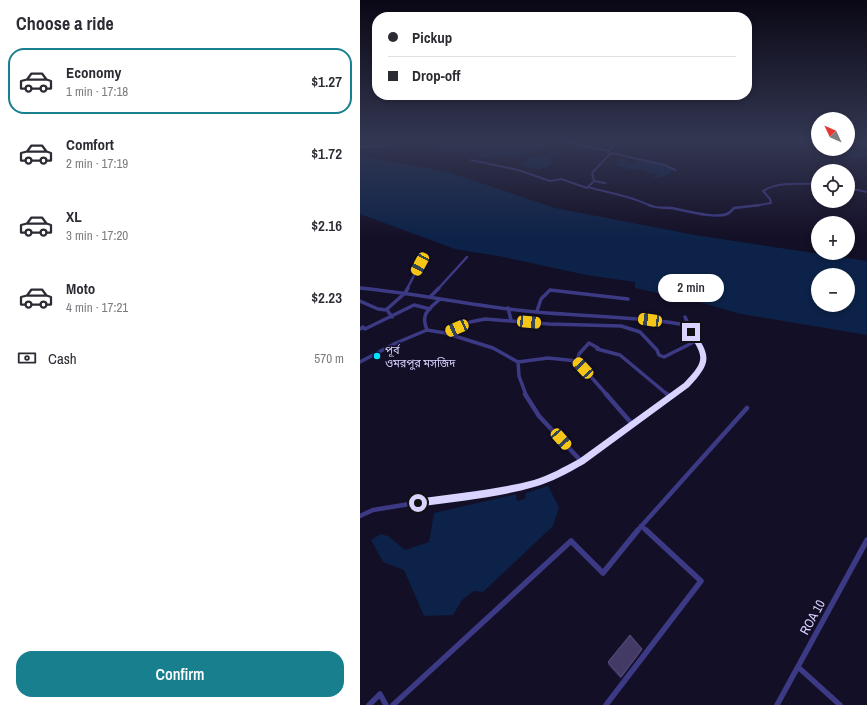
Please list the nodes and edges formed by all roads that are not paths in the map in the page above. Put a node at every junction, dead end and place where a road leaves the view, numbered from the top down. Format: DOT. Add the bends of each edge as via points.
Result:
graph roads {
  1 [pos="528,173"];
  2 [pos="592,173"];
  3 [pos="594,181"];
  4 [pos="605,183"];
  5 [pos="811,184"];
  6 [pos="588,187"];
  7 [pos="855,189"];
  8 [pos="867,192"];
  9 [pos="467,257"];
  10 [pos="420,264"];
  11 [pos="360,288"];
  12 [pos="405,293"];
  13 [pos="430,297"];
  14 [pos="440,299"];
  15 [pos="628,299"];
  16 [pos="360,301"];
  17 [pos="508,308"];
  18 [pos="430,309"];
  19 [pos="386,310"];
  20 [pos="537,311"];
  21 [pos="392,317"];
  22 [pos="685,317"];
  23 [pos="511,320"];
  24 [pos="687,325"];
  25 [pos="360,328"];
  26 [pos="427,330"];
  27 [pos="445,333"];
  28 [pos="698,340"];
  29 [pos="577,361"];
  30 [pos="360,362"];
  31 [pos="518,362"];
  32 [pos="670,397"];
  33 [pos="747,408"];
  34 [pos="633,425"];
  35 [pos="581,462"];
  36 [pos="360,516"];
  37 [pos="641,526"];
  38 [pos="867,541"];
  39 [pos="798,667"];
  40 [pos="369,705"];
  41 [pos="386,705"];
  42 [pos="393,705"];
  43 [pos="606,705"];
  44 [pos="777,705"];
  45 [pos="840,705"];
  1 -- 6 [label="street" via="550,181 561,179"];
  2 -- 3 [label="street"];
  3 -- 4 [label="street"];
  3 -- 6 [label="street"];
  5 -- 6 [label="street" via="767,188 763,191 770,199 770,203 734,208 729,214 724,215 694,214 670,208 656,208 636,198"];
  7 -- 8 [label="street"];
  9 -- 13 [label="street"];
  10 -- 12 [label="street"];
  11 -- 12 [label="street"];
  12 -- 13 [label="street"];
  12 -- 19 [label="street"];
  13 -- 14 [label="street"];
  14 -- 17 [label="street"];
  14 -- 18 [label="street"];
  15 -- 20 [label="street" via="550,290 541,299"];
  16 -- 19 [label="street"];
  17 -- 20 [label="street"];
  17 -- 23 [label="street"];
  18 -- 21 [label="street" via="414,305"];
  18 -- 26 [label="street" via="424,315 423,323"];
  19 -- 21 [label="street"];
  20 -- 24 [label="street" via="620,316"];
  21 -- 25 [label="street" via="365,329"];
  22 -- 24 [label="street"];
  23 -- 27 [label="street" via="485,319 470,322"];
  23 -- 28 [label="street" via="620,326 640,332 659,355 664,357"];
  24 -- 28 [label="street"];
  26 -- 27 [label="street"];
  26 -- 30 [label="street"];
  27 -- 31 [label="street" via="512,356"];
  28 -- 32 [label="street" via="704,358 699,371"];
  29 -- 31 [label="street" via="559,357 537,357"];
  29 -- 32 [label="street" via="589,343 597,349 620,355"];
  29 -- 34 [label="street"];
  31 -- 35 [label="street" via="517,371 521,385 530,403"];
  32 -- 34 [label="street"];
  33 -- 37 [label="street"];
  34 -- 35 [label="street"];
  35 -- 36 [label="street" via="535,483 506,490 373,510"];
  37 -- 42 [label="street" via="603,573 571,541"];
  37 -- 43 [label="street" via="701,581"];
  38 -- 39 [label="street, ROA 10"];
  39 -- 44 [label="street, ROA 10"];
  39 -- 45 [label="street"];
  40 -- 41 [label="street" via="380,694"];
}
